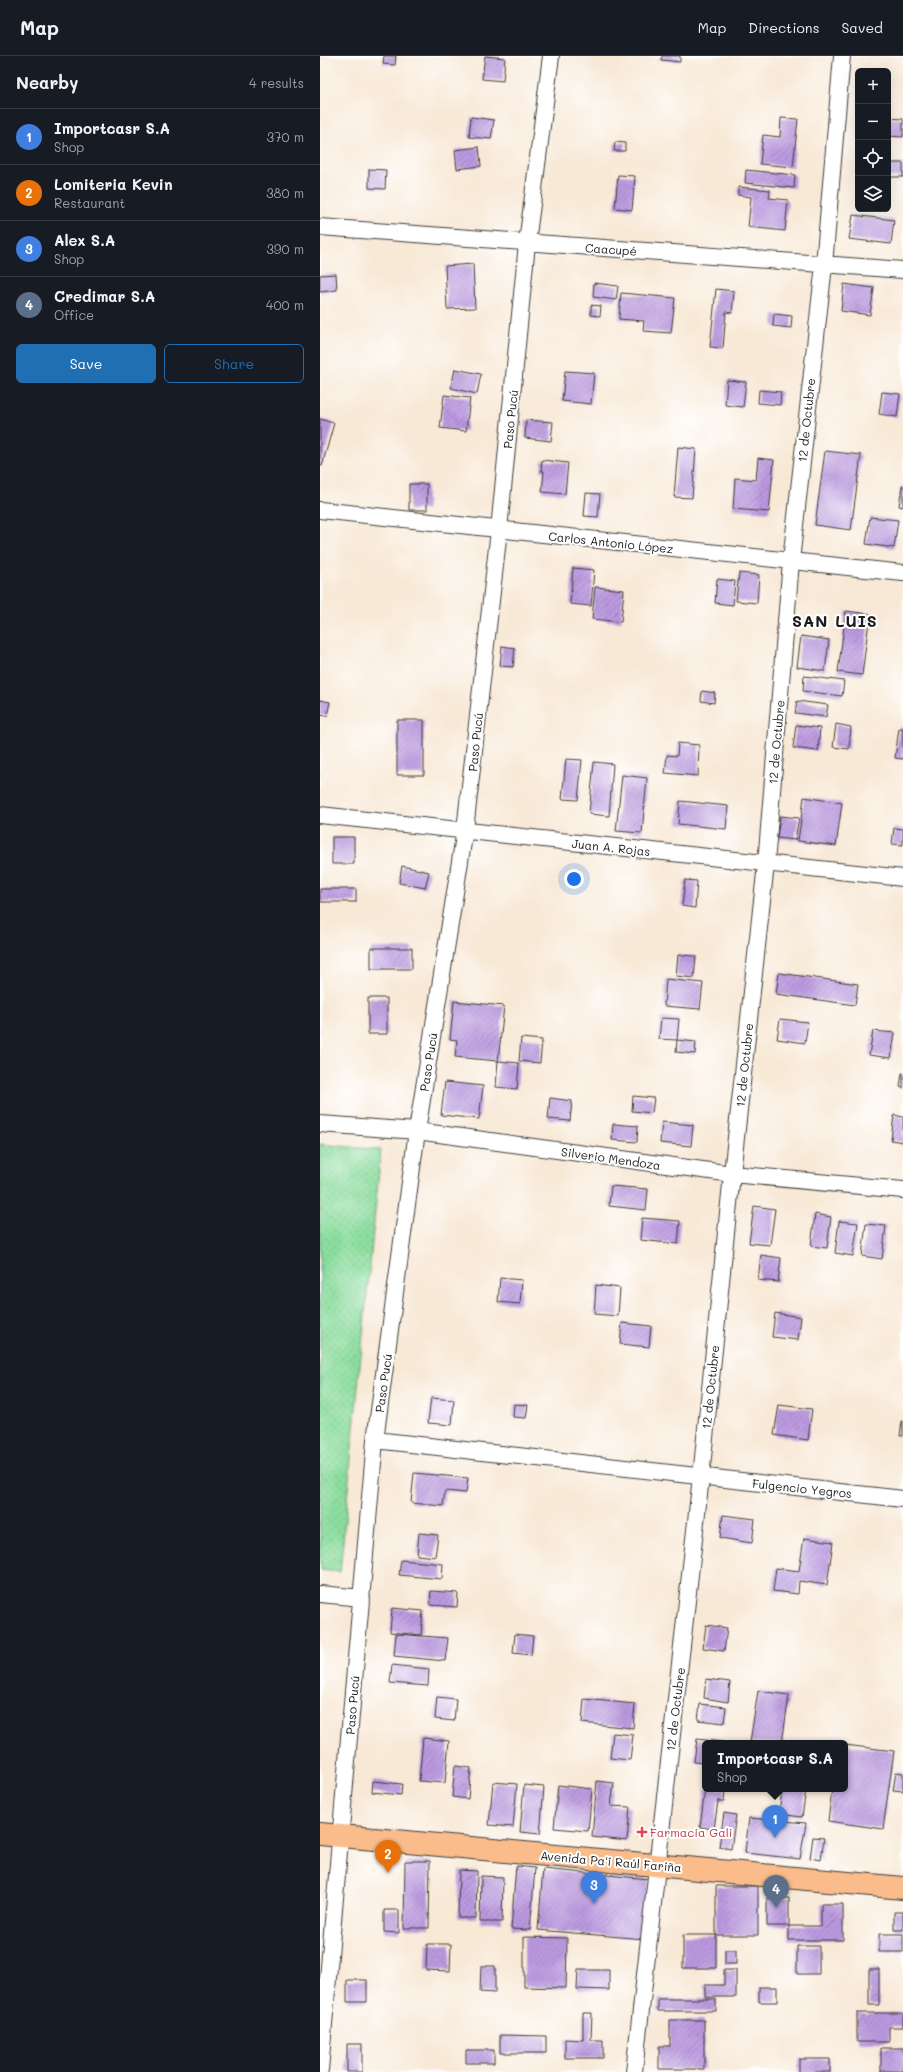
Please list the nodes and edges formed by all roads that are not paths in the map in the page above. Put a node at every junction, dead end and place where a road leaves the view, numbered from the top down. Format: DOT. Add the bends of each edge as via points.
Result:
graph roads {
  1 [pos="551,56"];
  2 [pos="842,56"];
  3 [pos="320,227"];
  4 [pos="527,243"];
  5 [pos="824,265"];
  6 [pos="903,270"];
  7 [pos="320,510"];
  8 [pos="499,530"];
  9 [pos="791,561"];
  10 [pos="903,573"];
  11 [pos="320,815"];
  12 [pos="465,830"];
  13 [pos="766,864"];
  14 [pos="903,878"];
  15 [pos="320,1124"];
  16 [pos="417,1131"];
  17 [pos="732,1174"];
  18 [pos="903,1190"];
  19 [pos="375,1440"];
  20 [pos="702,1477"];
  21 [pos="903,1499"];
  22 [pos="320,1594"];
  23 [pos="362,1598"];
  24 [pos="330,1835"];
  25 [pos="657,1866"];
  26 [pos="903,1888"];
  27 [pos="320,2070"];
  28 [pos="634,2072"];
  1 -- 4 [label="street, Paso Pucú"];
  2 -- 5 [label="street, 12 de Octubre"];
  3 -- 4 [label="street, Caacupé"];
  4 -- 5 [label="street, Caacupé"];
  4 -- 8 [label="street, Paso Pucú"];
  5 -- 6 [label="street, Caacupé"];
  5 -- 9 [label="street, 12 de Octubre"];
  7 -- 8 [label="street, Carlos Antonio López"];
  8 -- 9 [label="street, Carlos Antonio López"];
  8 -- 12 [label="street, Paso Pucú"];
  9 -- 10 [label="street, Carlos Antonio López"];
  9 -- 13 [label="street, 12 de Octubre"];
  11 -- 12 [label="street, Juan A. Rojas"];
  12 -- 13 [label="street, Juan A. Rojas"];
  12 -- 16 [label="street, Paso Pucú"];
  13 -- 14 [label="street, Juan A. Rojas"];
  13 -- 17 [label="street, 12 de Octubre"];
  15 -- 16 [label="street, Silverio Mendoza"];
  16 -- 17 [label="street, Silverio Mendoza"];
  16 -- 19 [label="street, Paso Pucú"];
  17 -- 18 [label="street, Silverio Mendoza"];
  17 -- 20 [label="street, 12 de Octubre"];
  19 -- 20 [label="street, Fulgencio Yegros"];
  19 -- 23 [label="street, Paso Pucú"];
  20 -- 21 [label="street, Fulgencio Yegros"];
  20 -- 25 [label="street, 12 de Octubre"];
  22 -- 23 [label="street"];
  23 -- 24 [label="street, Paso Pucú"];
  24 -- 25 [label="highway, Avenida Pa'i Raúl Fariña"];
  24 -- 27 [label="street, Paso Pucú"];
  25 -- 26 [label="highway, Avenida Pa'i Raúl Fariña"];
  25 -- 28 [label="street, 12 de Octubre"];
}
